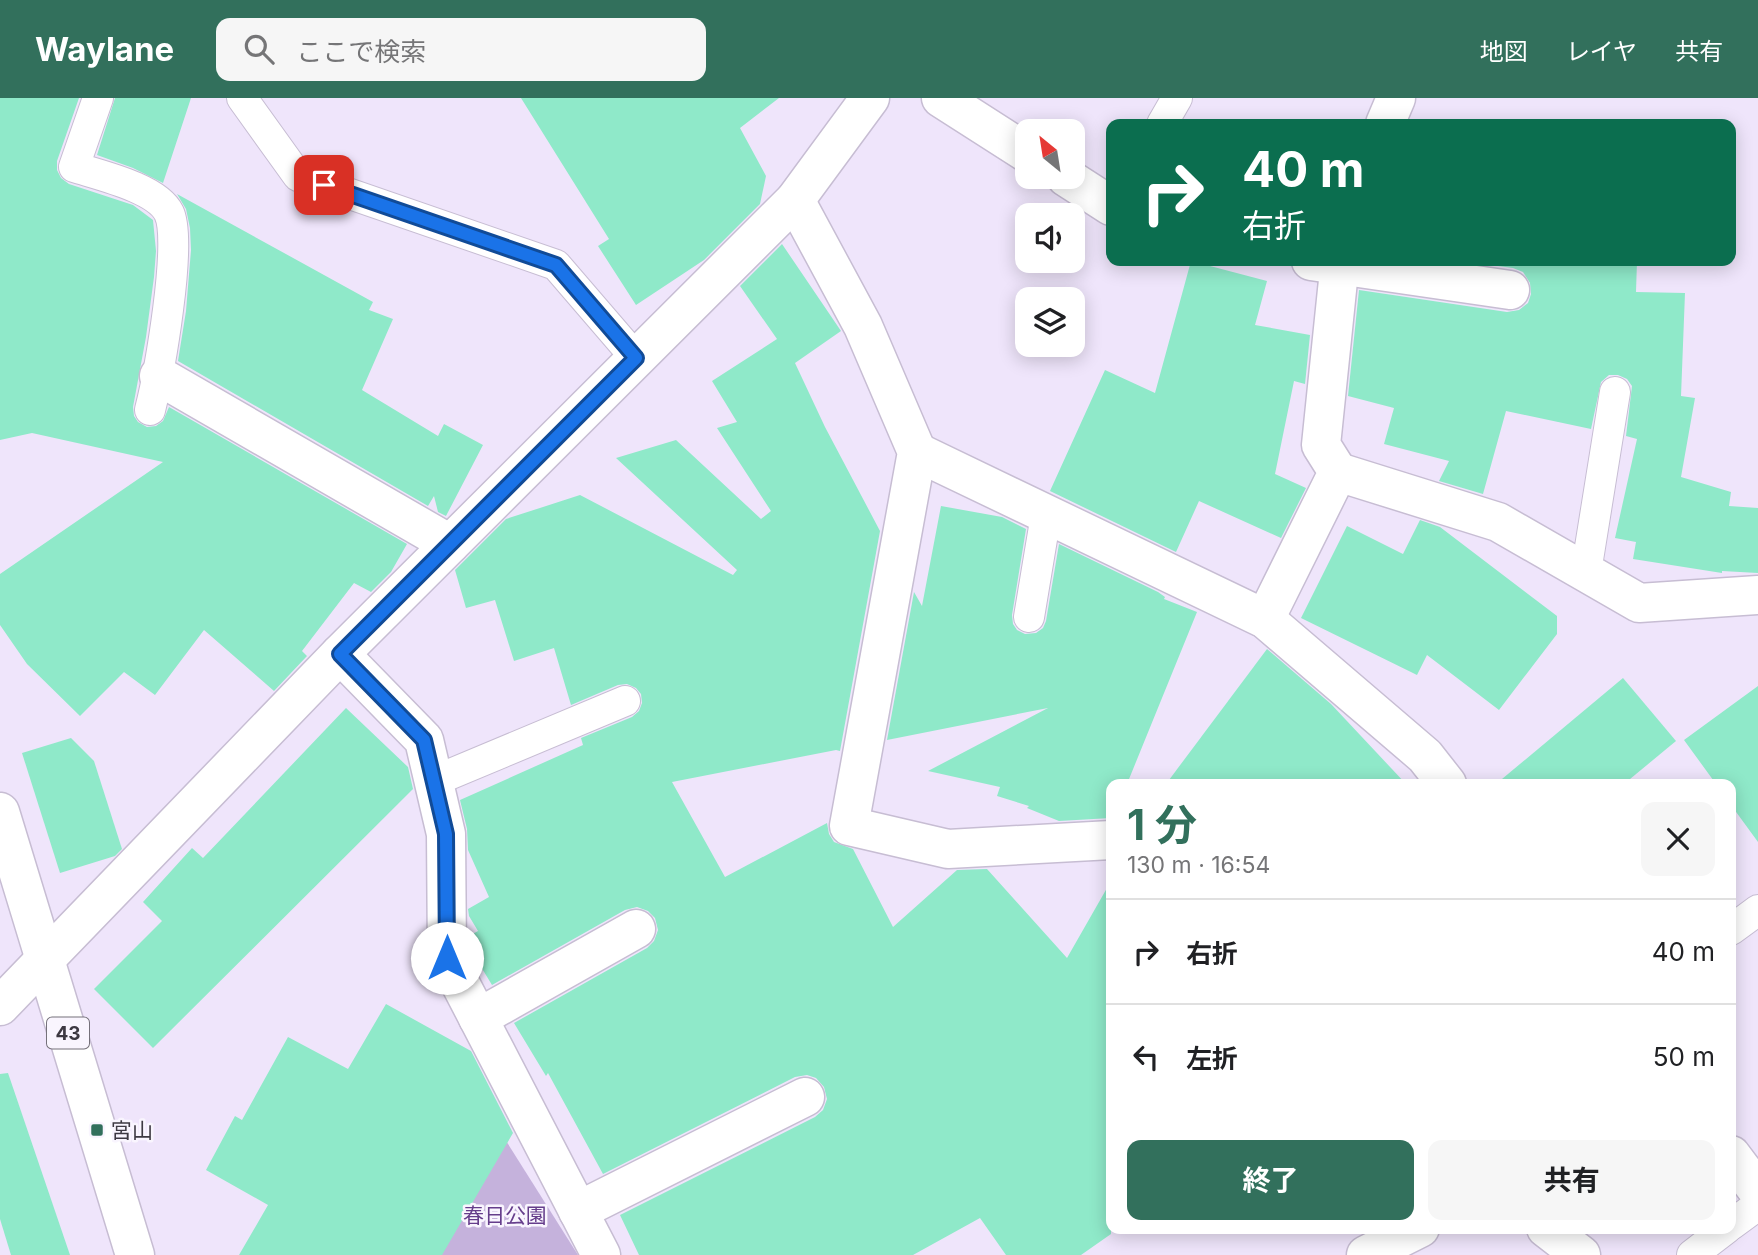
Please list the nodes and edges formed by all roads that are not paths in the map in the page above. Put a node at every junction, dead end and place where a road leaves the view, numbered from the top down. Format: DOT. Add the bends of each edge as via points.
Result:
graph roads {
  1 [pos="99,98"];
  2 [pos="242,98"];
  3 [pos="870,98"];
  4 [pos="941,98"];
  5 [pos="1177,98"];
  6 [pos="1396,98"];
  7 [pos="1164,119"];
  8 [pos="1387,119"];
  9 [pos="1015,145"];
  10 [pos="1085,189"];
  11 [pos="794,200"];
  12 [pos="1106,203"];
  13 [pos="1330,266"];
  14 [pos="1356,266"];
  15 [pos="1510,290"];
  16 [pos="636,358"];
  17 [pos="1615,391"];
  18 [pos="155,393"];
  19 [pos="917,452"];
  20 [pos="1338,472"];
  21 [pos="1046,515"];
  22 [pos="450,544"];
  23 [pos="1586,572"];
  24 [pos="1758,595"];
  25 [pos="1029,617"];
  26 [pos="1265,619"];
  27 [pos="340,654"];
  28 [pos="625,701"];
  29 [pos="1443,779"];
  30 [pos="434,781"];
  31 [pos="0,813"];
  32 [pos="1106,840"];
  33 [pos="1758,910"];
  34 [pos="1736,926"];
  35 [pos="636,929"];
  36 [pos="46,959"];
  37 [pos="0,1006"];
  38 [pos="478,1018"];
  39 [pos="805,1097"];
  40 [pos="1736,1161"];
  41 [pos="1758,1191"];
  42 [pos="1758,1205"];
  43 [pos="578,1211"];
  44 [pos="1736,1222"];
  45 [pos="1408,1234"];
  46 [pos="1554,1234"];
  47 [pos="1720,1234"];
  48 [pos="135,1255"];
  49 [pos="601,1255"];
  50 [pos="1366,1255"];
  51 [pos="1581,1255"];
  52 [pos="1692,1255"];
  1 -- 18 [label="lane" via="74,167 144,189 169,212 174,245"];
  2 -- 16 [label="lane" via="298,176 556,265"];
  3 -- 11 [label="street"];
  4 -- 9 [label="street"];
  5 -- 7 [label="lane"];
  6 -- 8 [label="street"];
  10 -- 12 [label="street"];
  11 -- 16 [label="street"];
  11 -- 19 [label="street" via="863,326"];
  13 -- 20 [label="street" via="1321,445"];
  14 -- 15 [label="street"];
  16 -- 22 [label="street"];
  17 -- 23 [label="lane"];
  18 -- 22 [label="street"];
  19 -- 21 [label="street"];
  19 -- 32 [label="street" via="849,826 948,849"];
  20 -- 23 [label="street" via="1498,522"];
  20 -- 26 [label="street"];
  21 -- 25 [label="lane"];
  21 -- 26 [label="street"];
  22 -- 27 [label="street"];
  23 -- 24 [label="street" via="1639,603"];
  26 -- 29 [label="street" via="1424,757"];
  27 -- 30 [label="street" via="424,740"];
  27 -- 36 [label="street"];
  28 -- 30 [label="lane"];
  30 -- 38 [label="street" via="446,834 447,958"];
  31 -- 36 [label="street, 43"];
  33 -- 34 [label="lane"];
  35 -- 38 [label="street"];
  36 -- 37 [label="street"];
  36 -- 48 [label="street, 43"];
  38 -- 43 [label="street"];
  39 -- 43 [label="street"];
  40 -- 41 [label="street"];
  42 -- 44 [label="lane"];
  43 -- 49 [label="street"];
  45 -- 50 [label="street"];
  46 -- 51 [label="street"];
  47 -- 52 [label="lane"];
}
